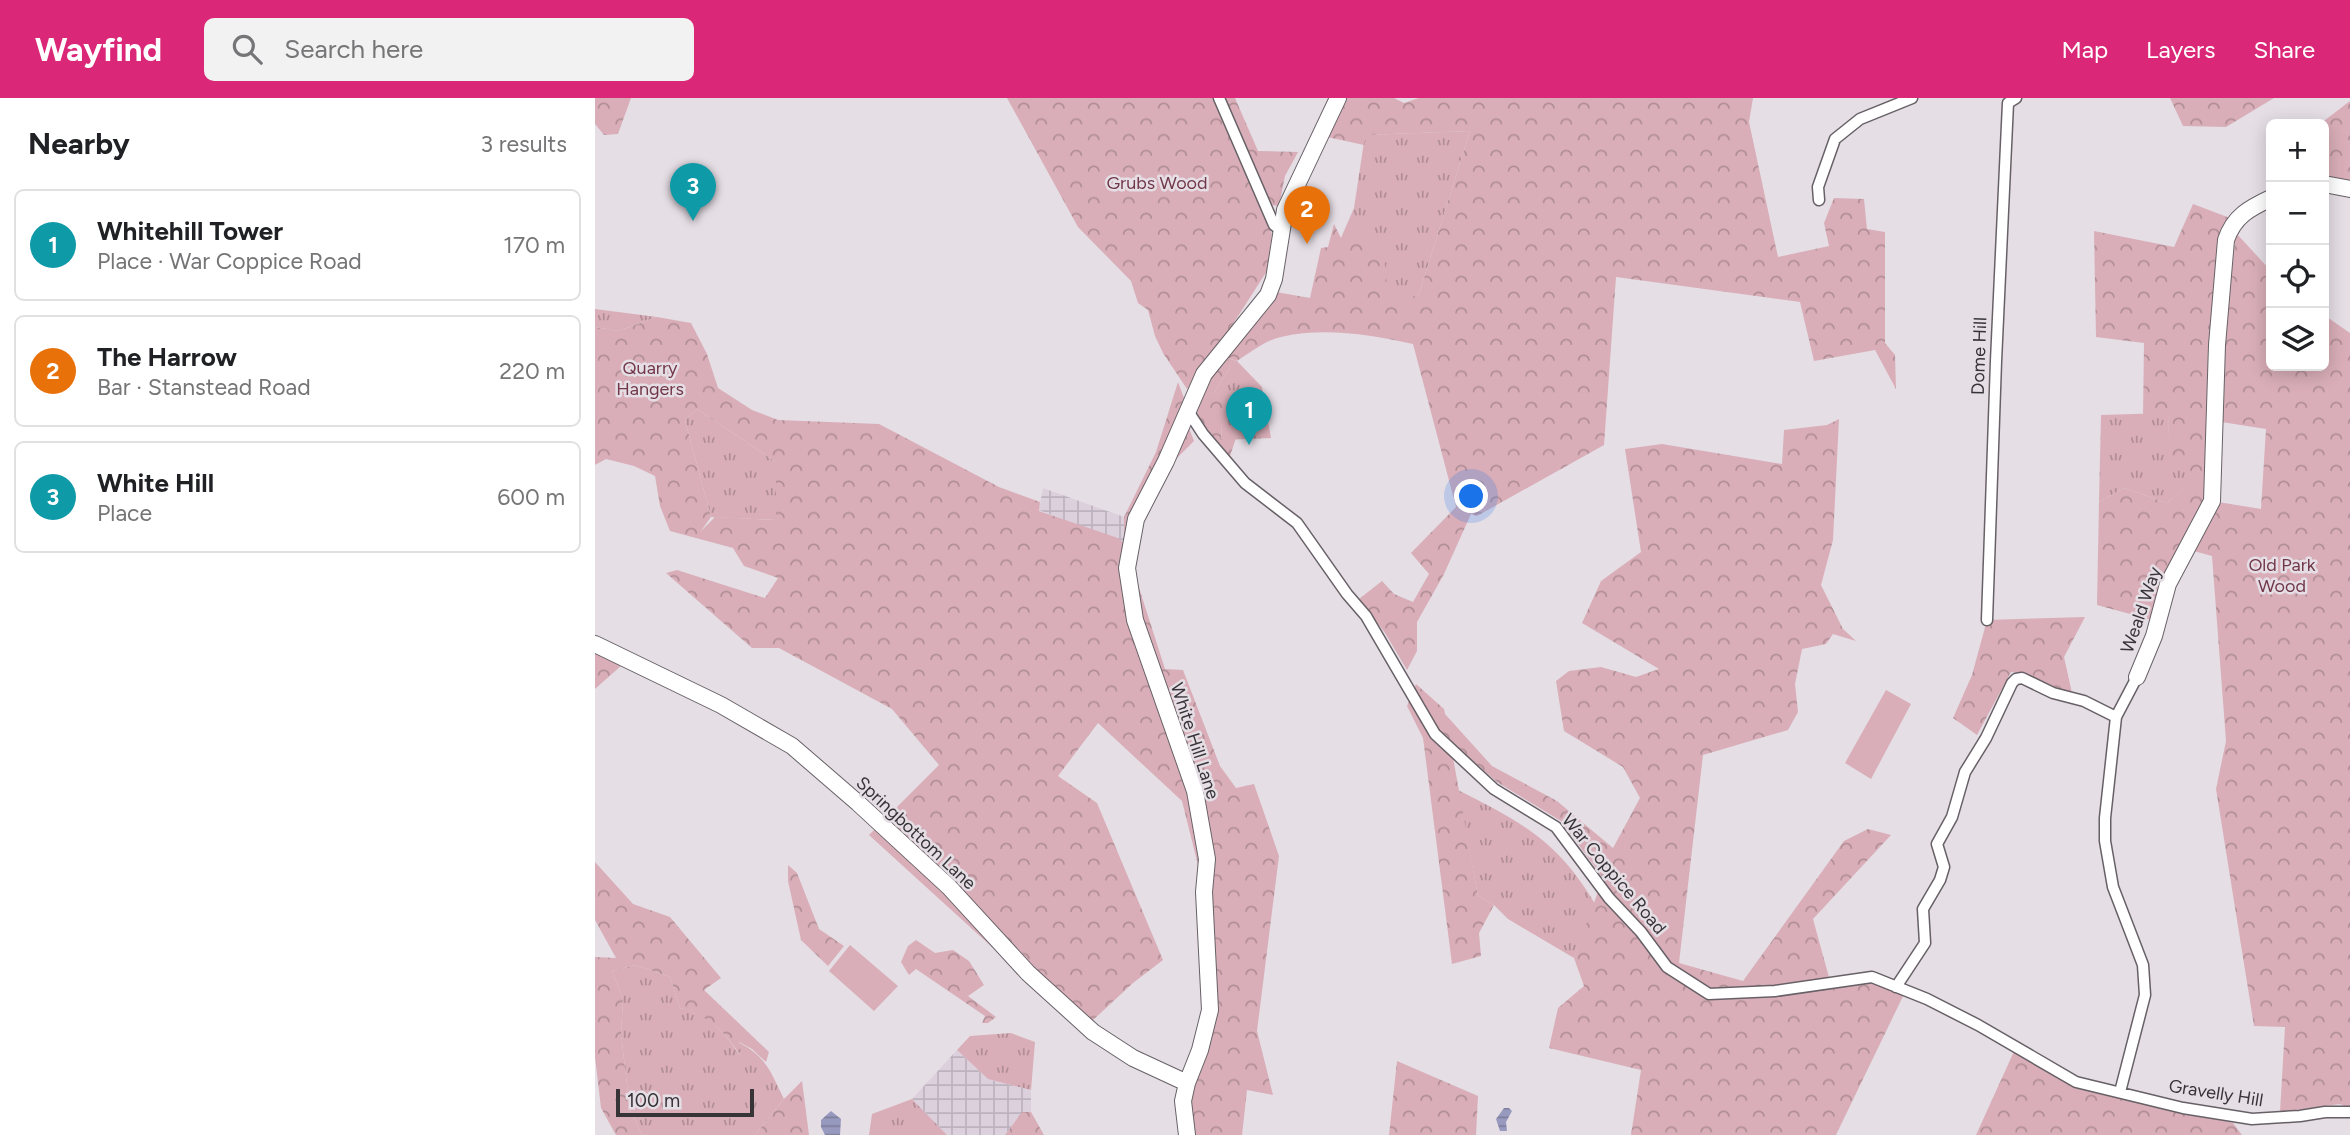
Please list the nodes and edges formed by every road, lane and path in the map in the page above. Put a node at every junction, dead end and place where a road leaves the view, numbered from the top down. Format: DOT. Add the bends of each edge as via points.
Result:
graph roads {
  1 [pos="1219,98"];
  2 [pos="1338,98"];
  3 [pos="1912,98"];
  4 [pos="2008,100"];
  5 [pos="2329,185"];
  6 [pos="2350,189"];
  7 [pos="1819,200"];
  8 [pos="2266,200"];
  9 [pos="1282,230"];
  10 [pos="1188,411"];
  11 [pos="1987,620"];
  12 [pos="595,644"];
  13 [pos="2137,677"];
  14 [pos="2116,717"];
  15 [pos="1896,987"];
  16 [pos="1187,1083"];
  17 [pos="2120,1092"];
  18 [pos="2350,1112"];
  19 [pos="1187,1135"];
  1 -- 9 [label="street" via="1274,225"];
  2 -- 9 [label="street, White Hill Lane" via="1291,194"];
  3 -- 7 [label="street" via="1860,119 1835,139 1818,187"];
  4 -- 11 [label="street, Dome Hill"];
  5 -- 6 [label="street"];
  8 -- 13 [label="street, Weald Way" via="2239,216 2226,240 2211,501 2168,584"];
  9 -- 10 [label="street, White Hill Lane" via="1268,295 1204,374"];
  10 -- 15 [label="street, War Coppice Road" via="1245,483 1297,523 1366,616 1435,734 1494,789 1556,827 1667,967 1709,994 1775,991 1872,977"];
  10 -- 16 [label="street, White Hill Lane" via="1136,519 1128,568 1135,620 1195,791 1207,859 1210,1010"];
  12 -- 16 [label="street, Springbottom Lane" via="721,705 792,746 949,887 1028,973 1093,1032 1133,1058"];
  13 -- 14 [label="street, Weald Way"];
  14 -- 15 [label="street" via="2022,678 2012,682 1965,772 1937,844 1944,867 1923,909 1925,943"];
  14 -- 17 [label="street, Weald Way" via="2105,841 2113,887 2143,965 2145,995"];
  15 -- 17 [label="street, War Coppice Road" via="1978,1025 2075,1082"];
  16 -- 19 [label="street, White Hill Lane" via="1183,1101"];
  17 -- 18 [label="street, Gravelly Hill" via="2252,1119"];
}
